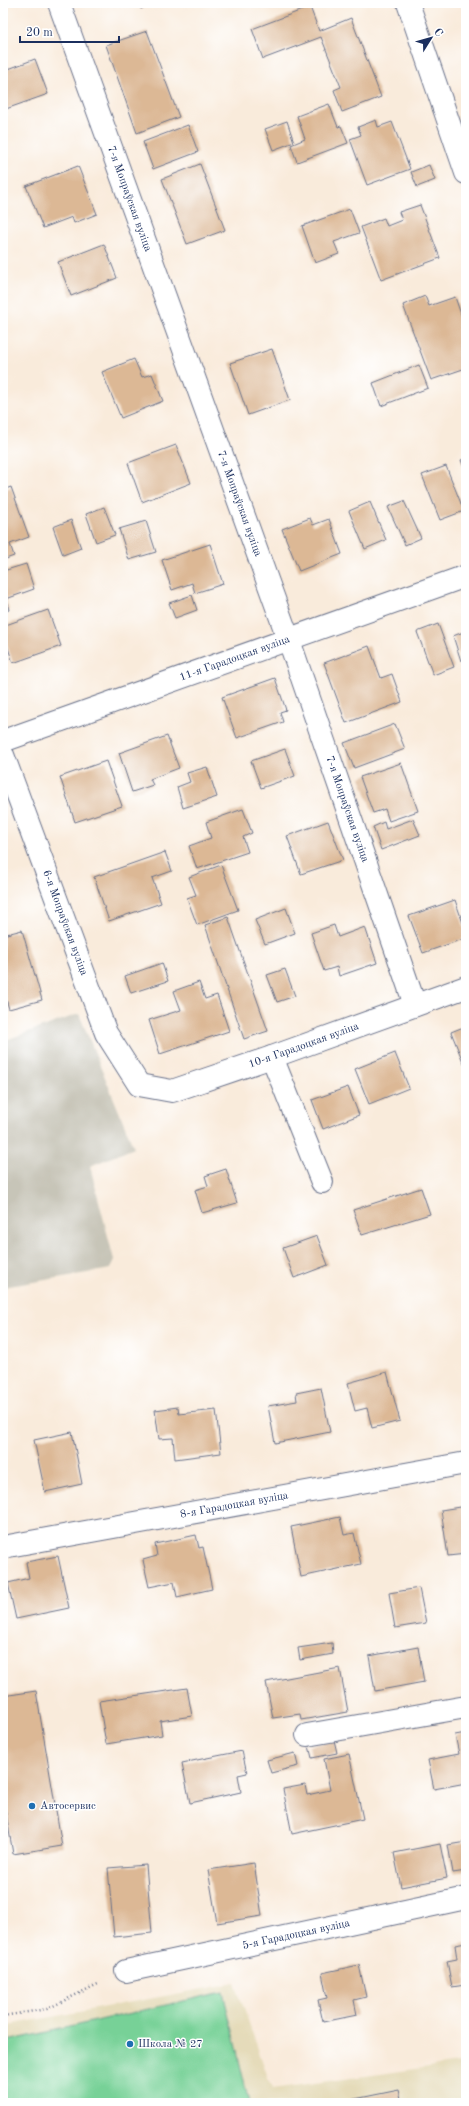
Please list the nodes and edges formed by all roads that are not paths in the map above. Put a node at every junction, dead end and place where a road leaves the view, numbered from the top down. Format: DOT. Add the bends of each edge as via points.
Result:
graph roads {
  1 [pos="59,3"];
  2 [pos="408,3"];
  3 [pos="466,173"];
  4 [pos="466,576"];
  5 [pos="288,639"];
  6 [pos="3,741"];
  7 [pos="3,755"];
  8 [pos="466,987"];
  9 [pos="415,1006"];
  10 [pos="272,1058"];
  11 [pos="139,1085"];
  12 [pos="322,1182"];
  13 [pos="466,1463"];
  14 [pos="3,1547"];
  15 [pos="466,1707"];
  16 [pos="307,1735"];
  17 [pos="466,1898"];
  18 [pos="126,1971"];
  1 -- 5 [label="street, 7-я Мопраўская вуліца"];
  2 -- 3 [label="street"];
  4 -- 5 [label="street, 11-я Гарадоцкая вуліца"];
  5 -- 6 [label="street, 11-я Гарадоцкая вуліца"];
  5 -- 9 [label="street, 7-я Мопраўская вуліца"];
  7 -- 11 [label="street, 6-я Мопраўская вуліца" via="106,1033"];
  8 -- 9 [label="street, 10-я Гарадоцкая вуліца"];
  9 -- 10 [label="street, 10-я Гарадоцкая вуліца"];
  10 -- 11 [label="street, 10-я Гарадоцкая вуліца" via="172,1091"];
  10 -- 12 [label="street"];
  13 -- 14 [label="street, 8-я Гарадоцкая вуліца"];
  15 -- 16 [label="street"];
  17 -- 18 [label="street, 5-я Гарадоцкая вуліца"];
}
